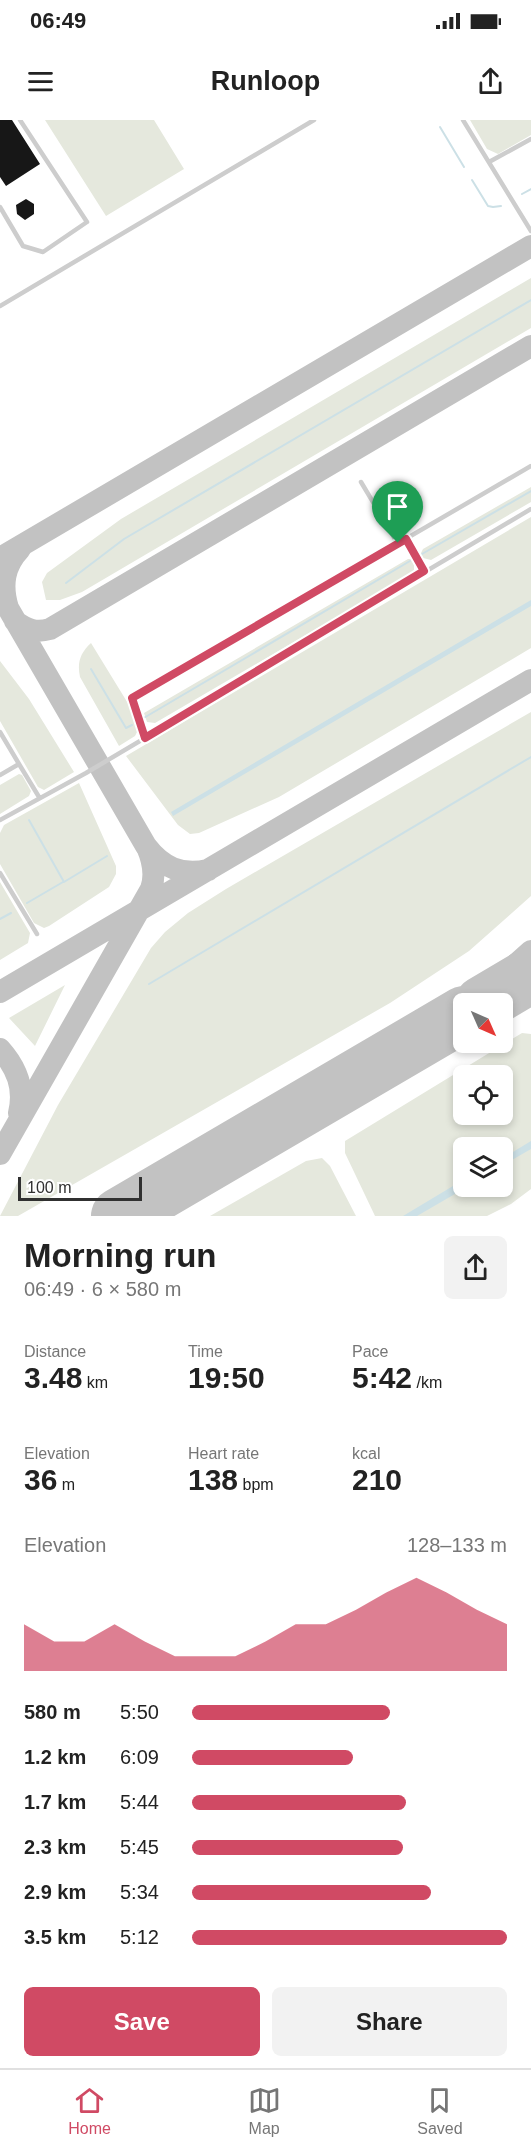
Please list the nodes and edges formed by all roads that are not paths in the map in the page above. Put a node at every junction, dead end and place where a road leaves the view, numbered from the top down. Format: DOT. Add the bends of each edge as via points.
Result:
graph roads {
  1 [pos="20,120"];
  2 [pos="314,120"];
  3 [pos="464,120"];
  4 [pos="531,139"];
  5 [pos="489,162"];
  6 [pos="0,207"];
  7 [pos="531,231"];
  8 [pos="0,306"];
  9 [pos="531,466"];
  10 [pos="361,482"];
  11 [pos="531,509"];
  12 [pos="406,539"];
  13 [pos="398,543"];
  14 [pos="424,571"];
  15 [pos="0,732"];
  16 [pos="145,738"];
  17 [pos="19,764"];
  18 [pos="0,775"];
  19 [pos="39,797"];
  20 [pos="0,820"];
  21 [pos="0,873"];
  22 [pos="37,934"];
  1 -- 6 [label="lane" via="87,222 43,252 23,246"];
  2 -- 8 [label="lane"];
  3 -- 5 [label="lane"];
  4 -- 5 [label="lane"];
  5 -- 7 [label="lane"];
  9 -- 12 [label="lane"];
  10 -- 13 [label="lane"];
  11 -- 14 [label="lane"];
  12 -- 13 [label="lane"];
  12 -- 14 [label="lane"];
  13 -- 16 [label="lane" via="132,698"];
  14 -- 16 [label="lane"];
  15 -- 17 [label="lane"];
  16 -- 19 [label="lane"];
  17 -- 18 [label="lane"];
  17 -- 19 [label="lane"];
  19 -- 20 [label="lane"];
  21 -- 22 [label="lane"];
}
